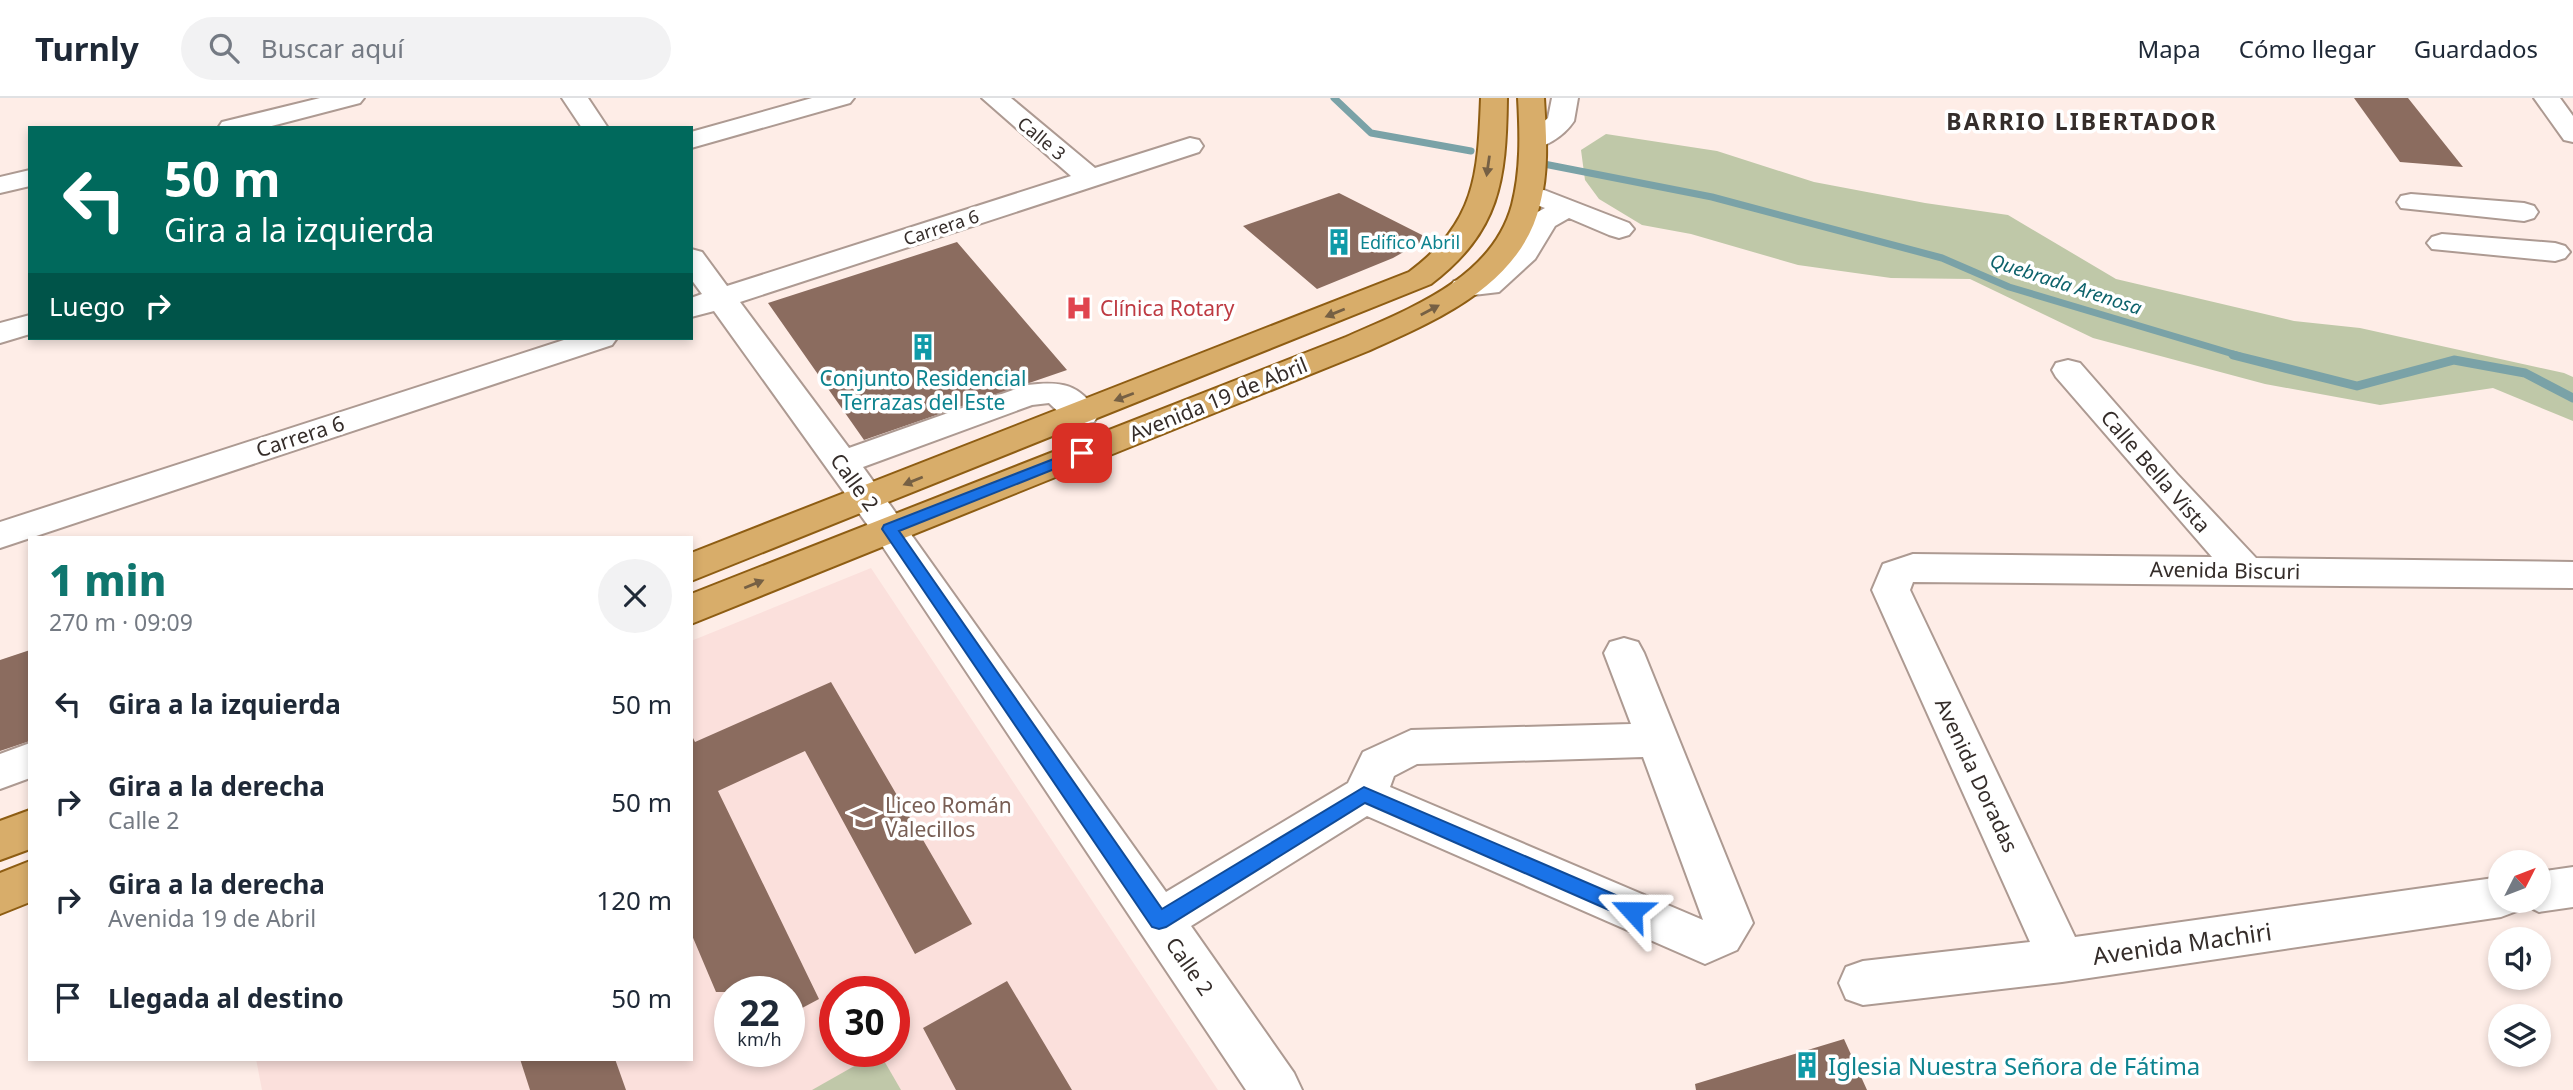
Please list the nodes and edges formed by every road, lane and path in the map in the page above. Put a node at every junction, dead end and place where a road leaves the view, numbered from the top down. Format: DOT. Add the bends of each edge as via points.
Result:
graph roads {
  1 [pos="351,98"];
  2 [pos="575,98"];
  3 [pos="841,98"];
  4 [pos="995,98"];
  5 [pos="1494,98"];
  6 [pos="1531,98"];
  7 [pos="1565,98"];
  8 [pos="2547,98"];
  9 [pos="239,126"];
  10 [pos="595,126"];
  11 [pos="2573,134"];
  12 [pos="693,139"];
  13 [pos="1534,141"];
  14 [pos="1190,146"];
  15 [pos="28,178"];
  16 [pos="1090,178"];
  17 [pos="0,185"];
  18 [pos="1529,191"];
  19 [pos="2411,201"];
  20 [pos="1565,209"];
  21 [pos="2524,212"];
  22 [pos="1619,229"];
  23 [pos="2442,243"];
  24 [pos="2555,252"];
  25 [pos="693,264"];
  26 [pos="1465,287"];
  27 [pos="706,303"];
  28 [pos="28,325"];
  29 [pos="0,333"];
  30 [pos="595,340"];
  31 [pos="2068,370"];
  32 [pos="1082,414"];
  33 [pos="841,463"];
  34 [pos="879,514"];
  35 [pos="0,535"];
  36 [pos="693,567"];
  37 [pos="2245,570"];
  38 [pos="2573,575"];
  39 [pos="1891,590"];
  40 [pos="693,609"];
  41 [pos="1624,653"];
  42 [pos="1658,740"];
  43 [pos="28,761"];
  44 [pos="0,772"];
  45 [pos="1364,794"];
  46 [pos="28,830"];
  47 [pos="0,841"];
  48 [pos="28,882"];
  49 [pos="2573,887"];
  50 [pos="2552,890"];
  51 [pos="0,894"];
  52 [pos="2488,899"];
  53 [pos="1159,921"];
  54 [pos="2062,960"];
  55 [pos="1863,983"];
  56 [pos="1276,1090"];
  1 -- 9 [label="street"];
  2 -- 10 [label="street"];
  3 -- 12 [label="street"];
  4 -- 16 [label="street, Calle 3"];
  5 -- 32 [label="main road, Avenida 19 de Abril, one-way" via="1480,204 1465,236 1437,265 1420,278"];
  6 -- 13 [label="main road, Avenida 19 de Abril"];
  7 -- 13 [label="street" via="1561,121"];
  8 -- 11 [label="street"];
  13 -- 18 [label="main road, Avenida 19 de Abril"];
  14 -- 16 [label="street, Carrera 6"];
  15 -- 17 [label="street"];
  16 -- 27 [label="street, Carrera 6"];
  18 -- 20 [label="street"];
  18 -- 26 [label="main road, Avenida 19 de Abril" via="1521,222 1507,244 1482,275"];
  19 -- 21 [label="street"];
  20 -- 22 [label="street"];
  20 -- 26 [label="street" via="1544,220 1525,253 1488,286"];
  23 -- 24 [label="street"];
  25 -- 27 [label="street, Calle 2"];
  34 -- 26 [label="main road, Avenida 19 de Abril, one-way" via="1357,344 1435,308"];
  27 -- 33 [label="street, Calle 2"];
  28 -- 29 [label="street"];
  30 -- 35 [label="street, Carrera 6"];
  31 -- 37 [label="street, Calle Bella Vista"];
  32 -- 33 [label="street" via="1057,392 1027,395"];
  32 -- 34 [label="main road, Avenida 19 de Abril, one-way"];
  33 -- 34 [label="street, Calle 2"];
  34 -- 36 [label="main road, Avenida 19 de Abril"];
  40 -- 34 [label="main road, Avenida 19 de Abril, one-way"];
  34 -- 53 [label="street, Calle 2"];
  37 -- 38 [label="street, Avenida Biscuri"];
  37 -- 39 [label="street, Avenida Biscuri" via="1913,567 1896,574"];
  39 -- 54 [label="street, Avenida Doradas"];
  41 -- 42 [label="street"];
  42 -- 45 [label="street" via="1411,747 1378,764"];
  42 -- 45 [label="street" via="1729,923 1705,943"];
  43 -- 44 [label="street"];
  45 -- 53 [label="street"];
  46 -- 47 [label="main road"];
  48 -- 51 [label="main road"];
  49 -- 50 [label="street"];
  52 -- 54 [label="street, Avenida Machiri"];
  53 -- 56 [label="street, Calle 2"];
  54 -- 55 [label="street, Avenida Machiri"];
}
